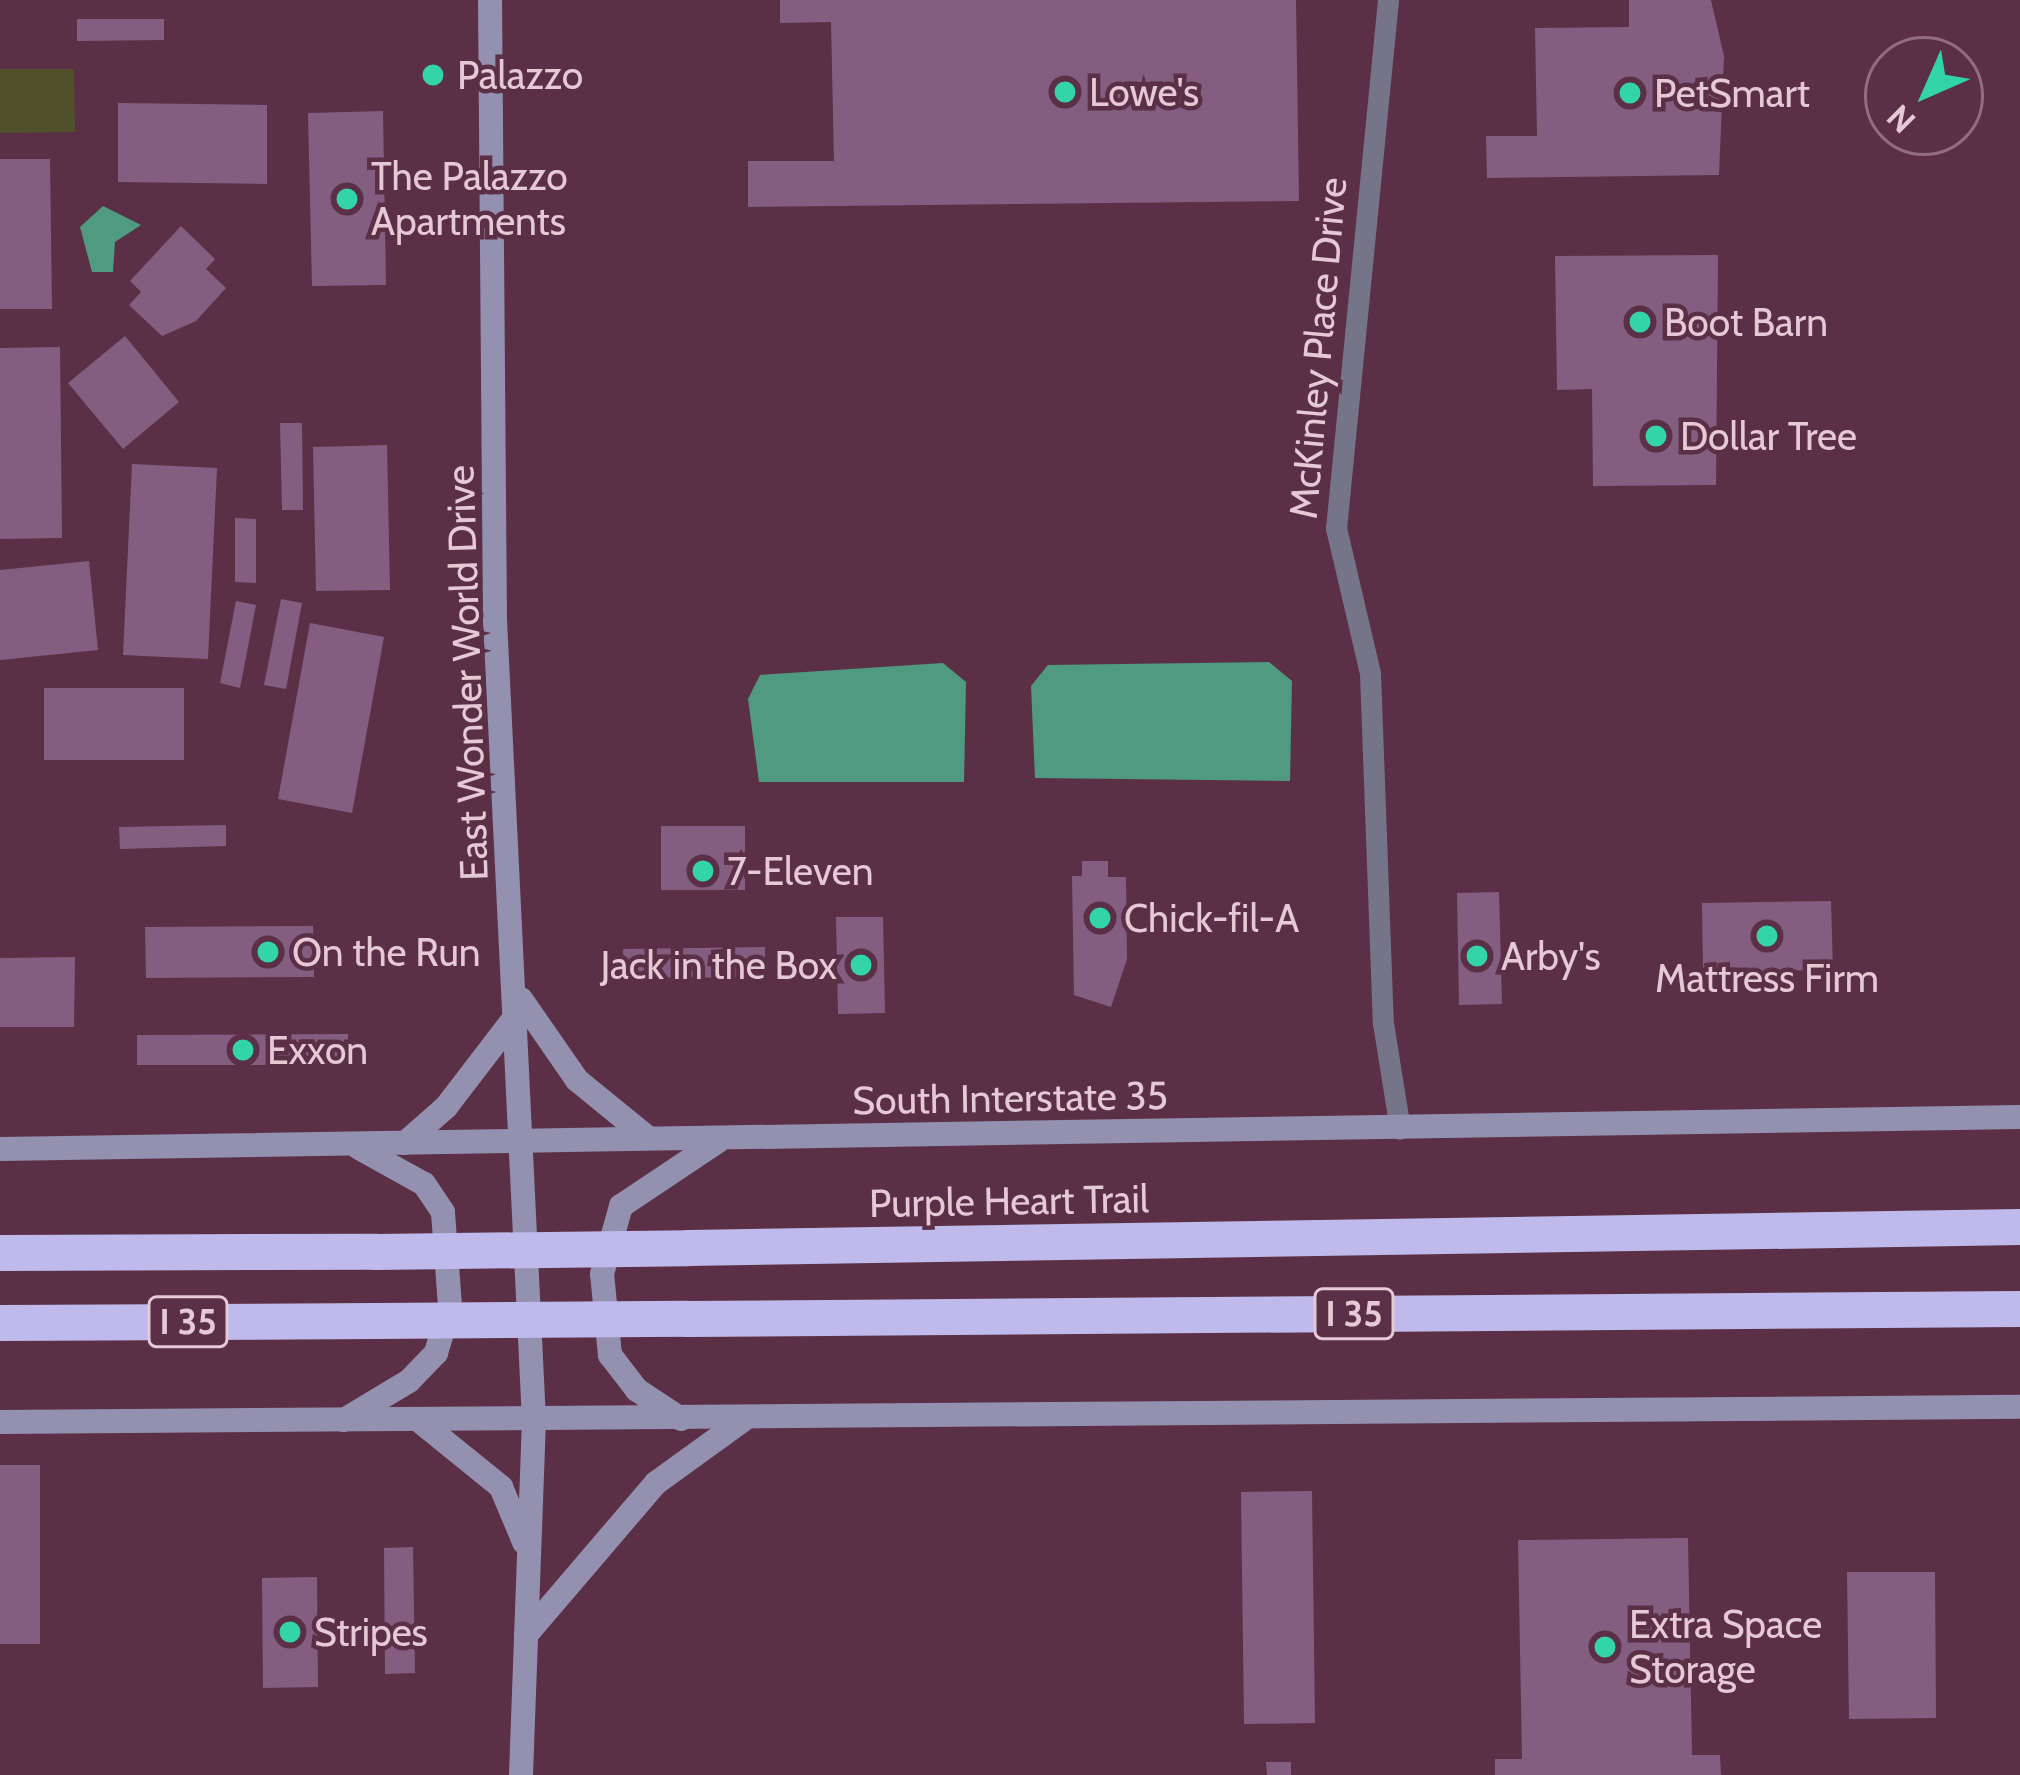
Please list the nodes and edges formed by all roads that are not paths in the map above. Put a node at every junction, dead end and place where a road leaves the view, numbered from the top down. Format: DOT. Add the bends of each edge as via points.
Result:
graph roads {
  1 [pos="490,0"];
  2 [pos="1388,0"];
  3 [pos="518,1003"];
  4 [pos="2020,1117"];
  5 [pos="1400,1129"];
  6 [pos="647,1137"];
  7 [pos="725,1137"];
  8 [pos="527,1139"];
  9 [pos="405,1143"];
  10 [pos="352,1144"];
  11 [pos="0,1149"];
  12 [pos="2020,1227"];
  13 [pos="0,1253"];
  14 [pos="2020,1309"];
  15 [pos="0,1323"];
  16 [pos="2020,1407"];
  17 [pos="417,1420"];
  18 [pos="534,1420"];
  19 [pos="682,1420"];
  20 [pos="742,1420"];
  21 [pos="342,1421"];
  22 [pos="0,1422"];
  23 [pos="528,1550"];
  24 [pos="526,1635"];
  25 [pos="521,1775"];
  1 -- 3 [label="main road, East Wonder World Drive" via="495,620"];
  2 -- 5 [label="street, McKinley Place Drive" via="1336,528 1370,673 1383,1023"];
  3 -- 6 [label="main road" via="577,1080"];
  3 -- 8 [label="main road, East Wonder World Drive"];
  3 -- 9 [label="main road" via="446,1107"];
  4 -- 5 [label="main road, South Interstate 35"];
  5 -- 7 [label="main road, South Interstate 35"];
  6 -- 7 [label="main road, South Interstate 35"];
  6 -- 8 [label="main road, South Interstate 35"];
  7 -- 19 [label="main road" via="639,1186 609,1226 604,1258 610,1354 637,1390"];
  8 -- 9 [label="main road, South Interstate 35"];
  8 -- 18 [label="main road, East Wonder World Drive"];
  9 -- 10 [label="main road, South Interstate 35"];
  10 -- 11 [label="main road, South Interstate 35"];
  10 -- 21 [label="main road" via="424,1184 443,1212 450,1306 436,1353 409,1382"];
  12 -- 13 [label="highway, Purple Heart Trail / I 35, bridge"];
  14 -- 15 [label="highway, I 35, bridge"];
  16 -- 20 [label="main road"];
  17 -- 18 [label="main road"];
  17 -- 21 [label="main road"];
  17 -- 23 [label="main road" via="501,1487"];
  18 -- 19 [label="main road"];
  18 -- 23 [label="main road, East Wonder World Drive"];
  19 -- 20 [label="main road"];
  20 -- 24 [label="main road" via="656,1483"];
  21 -- 22 [label="main road"];
  23 -- 24 [label="main road, East Wonder World Drive"];
  24 -- 25 [label="main road, East Wonder World Drive"];
}
